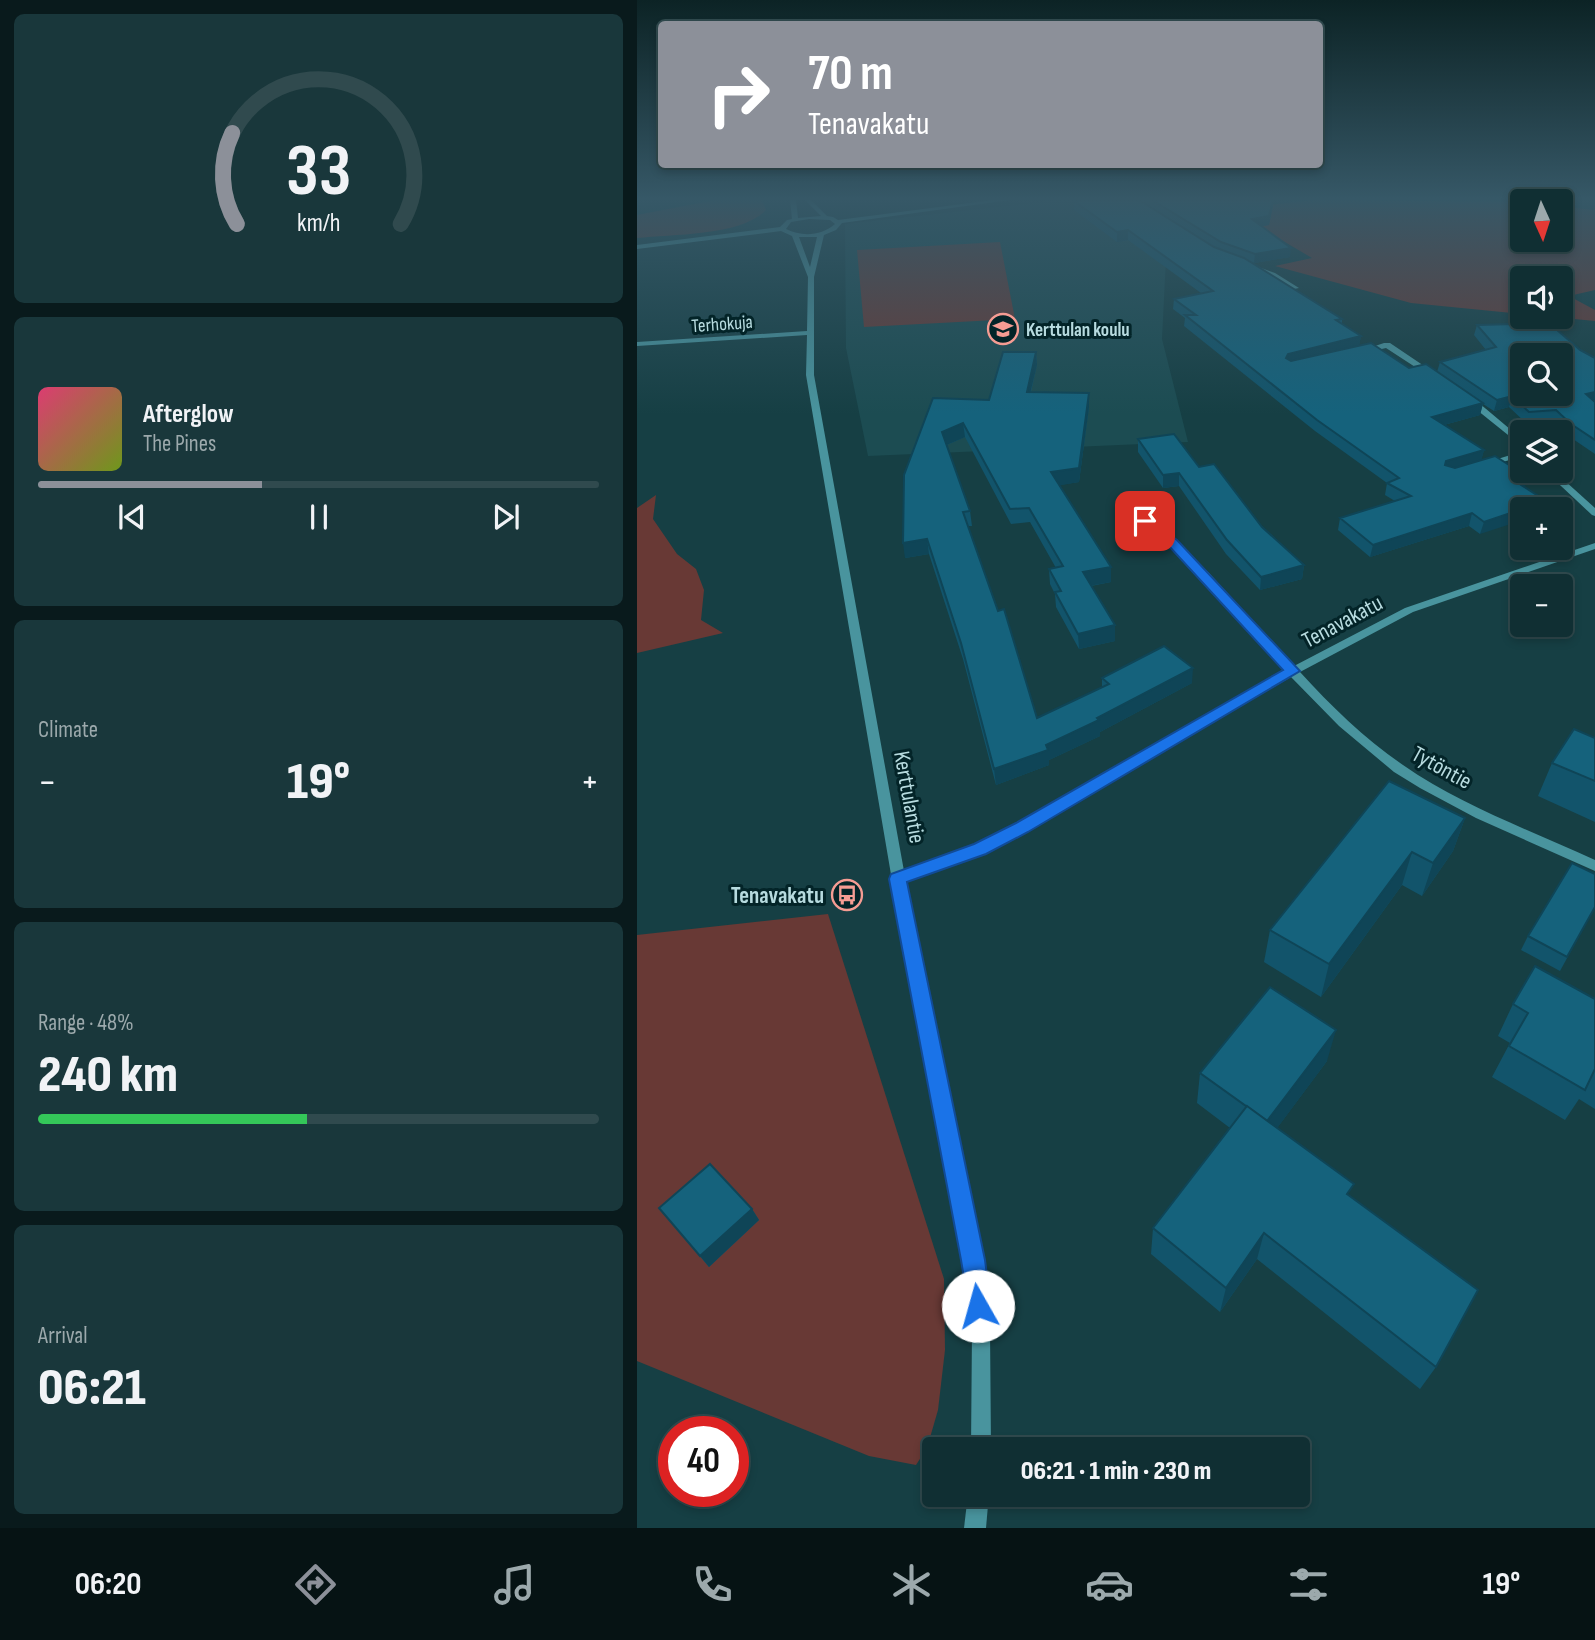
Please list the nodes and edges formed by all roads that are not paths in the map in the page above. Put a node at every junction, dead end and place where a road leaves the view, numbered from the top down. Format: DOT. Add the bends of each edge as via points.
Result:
graph roads {
  1 [pos="809,271"];
  2 [pos="812,271"];
  3 [pos="1265,271"];
  4 [pos="811,277"];
  5 [pos="1296,288"];
  6 [pos="809,333"];
  7 [pos="637,344"];
  8 [pos="1351,354"];
  9 [pos="1440,380"];
  10 [pos="1463,396"];
  11 [pos="1510,434"];
  12 [pos="1510,457"];
  13 [pos="1473,468"];
  14 [pos="1562,483"];
  15 [pos="1595,513"];
  16 [pos="1145,521"];
  17 [pos="1595,546"];
  18 [pos="1293,671"];
  19 [pos="1595,866"];
  20 [pos="898,879"];
  21 [pos="981,1437"];
  22 [pos="977,1507"];
  23 [pos="975,1528"];
  1 -- 4 [label="street, Kerttulantie"];
  2 -- 4 [label="street, Kerttulantie"];
  3 -- 5 [label="street"];
  4 -- 6 [label="street, Kerttulantie"];
  6 -- 7 [label="street, Terhokuja"];
  6 -- 20 [label="street, Kerttulantie" via="810,375"];
  8 -- 9 [label="street" via="1387,345"];
  10 -- 11 [label="street"];
  12 -- 13 [label="street"];
  14 -- 15 [label="street"];
  16 -- 18 [label="street" via="1173,542"];
  17 -- 18 [label="street, Tenavakatu" via="1444,595"];
  18 -- 19 [label="street, Tytöntie" via="1311,694 1374,751 1412,777"];
  18 -- 20 [label="street, Tenavakatu" via="1022,827 980,849"];
  20 -- 21 [label="street, Kerttulantie" via="973,1260 981,1329"];
  22 -- 23 [label="street"];
}
